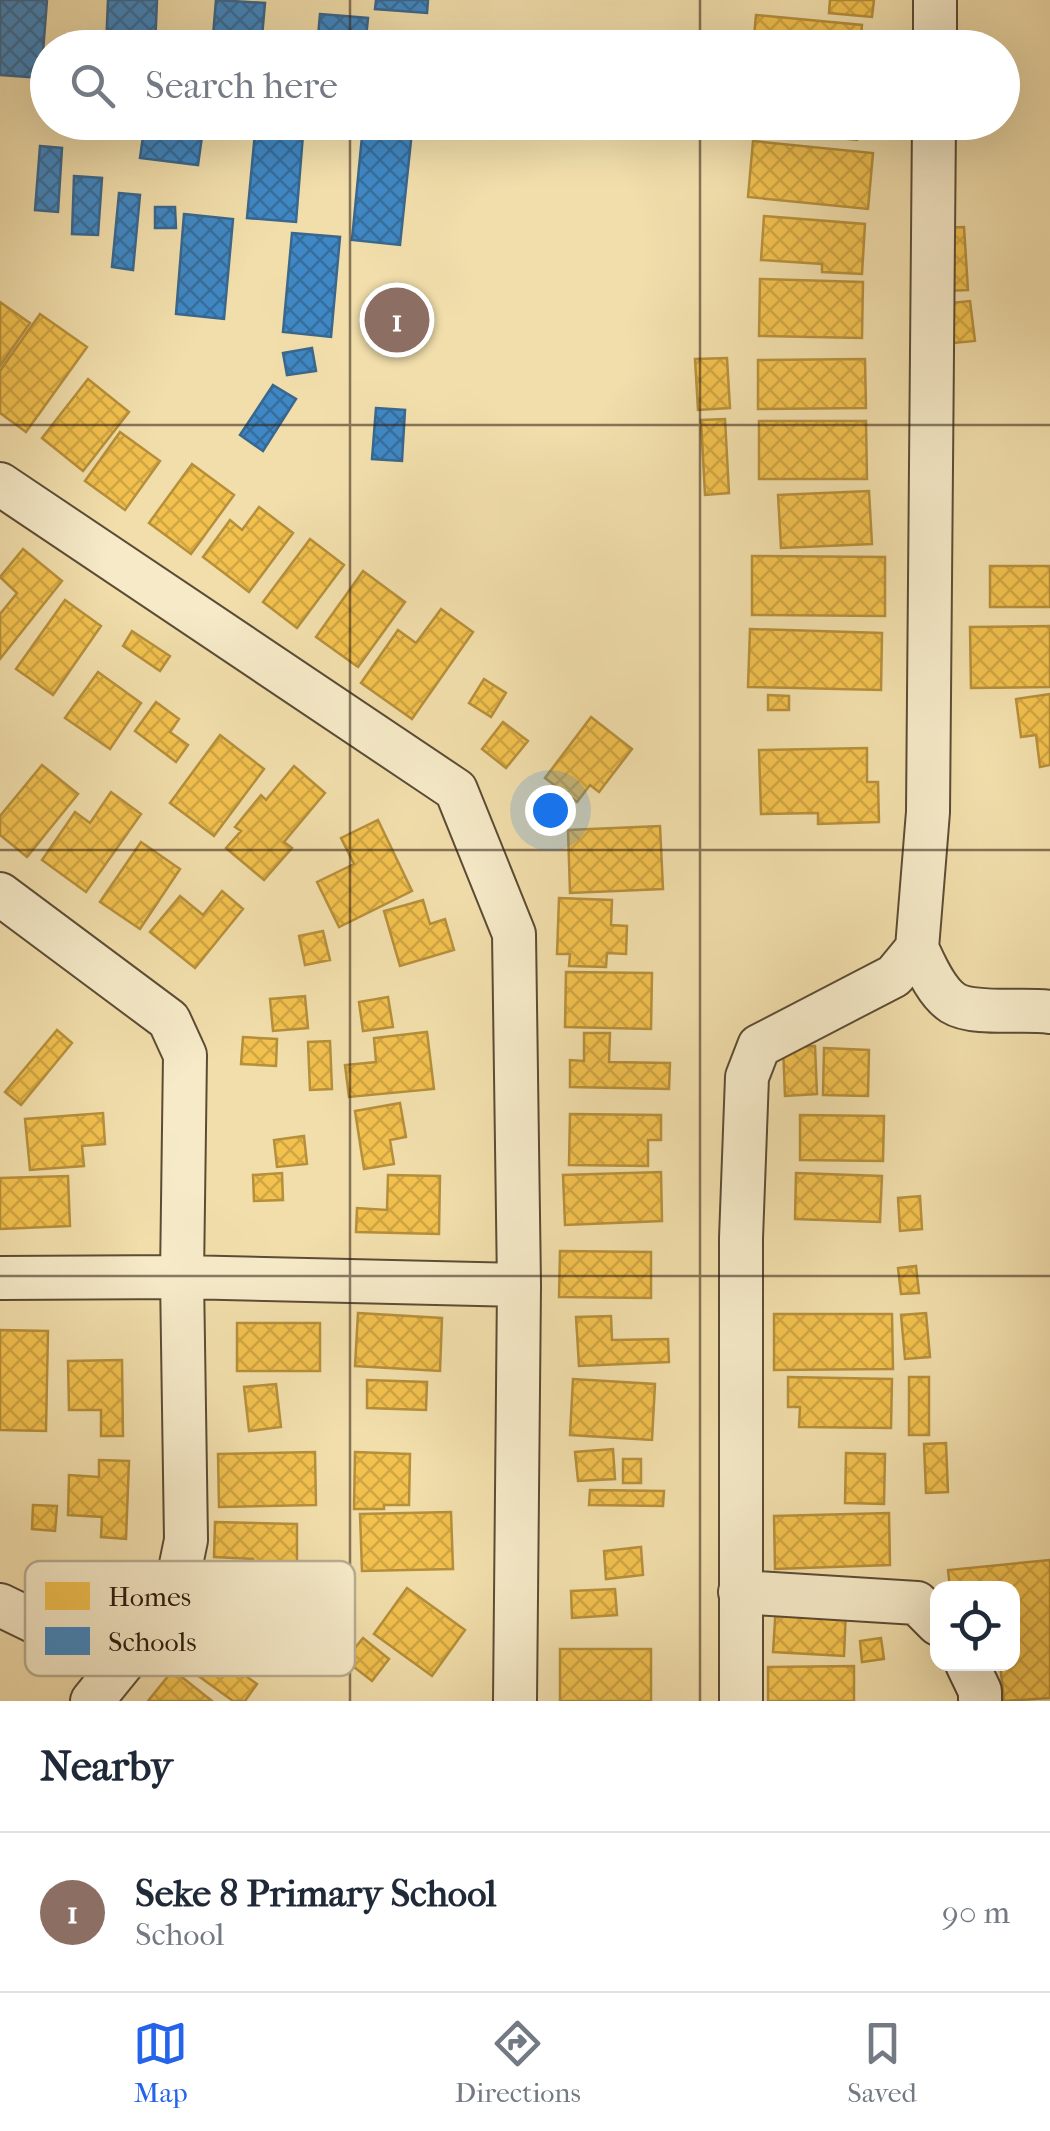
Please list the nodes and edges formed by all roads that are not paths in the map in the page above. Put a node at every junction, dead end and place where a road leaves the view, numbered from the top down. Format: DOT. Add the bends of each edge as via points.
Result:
graph roads {
  1 [pos="935,0"];
  2 [pos="934,30"];
  3 [pos="934,140"];
  4 [pos="0,484"];
  5 [pos="0,894"];
  6 [pos="917,948"];
  7 [pos="1050,1012"];
  8 [pos="182,1277"];
  9 [pos="0,1278"];
  10 [pos="519,1285"];
  11 [pos="181,1561"];
  12 [pos="740,1592"];
  13 [pos="0,1605"];
  14 [pos="930,1616"];
  15 [pos="25,1617"];
  16 [pos="970,1671"];
  17 [pos="112,1676"];
  18 [pos="92,1701"];
  19 [pos="515,1701"];
  20 [pos="741,1701"];
  21 [pos="980,1701"];
  1 -- 2 [label="street"];
  3 -- 6 [label="street" via="928,812"];
  4 -- 10 [label="street" via="456,790 514,934"];
  5 -- 8 [label="street" via="169,1020 186,1055"];
  6 -- 7 [label="street" via="953,1003"];
  6 -- 12 [label="street" via="894,976 759,1046 747,1077"];
  8 -- 9 [label="street"];
  8 -- 10 [label="street"];
  8 -- 11 [label="street"];
  10 -- 19 [label="street"];
  12 -- 14 [label="street" via="918,1603"];
  12 -- 20 [label="street"];
  13 -- 15 [label="street"];
  16 -- 21 [label="street"];
  17 -- 18 [label="street"];
}
